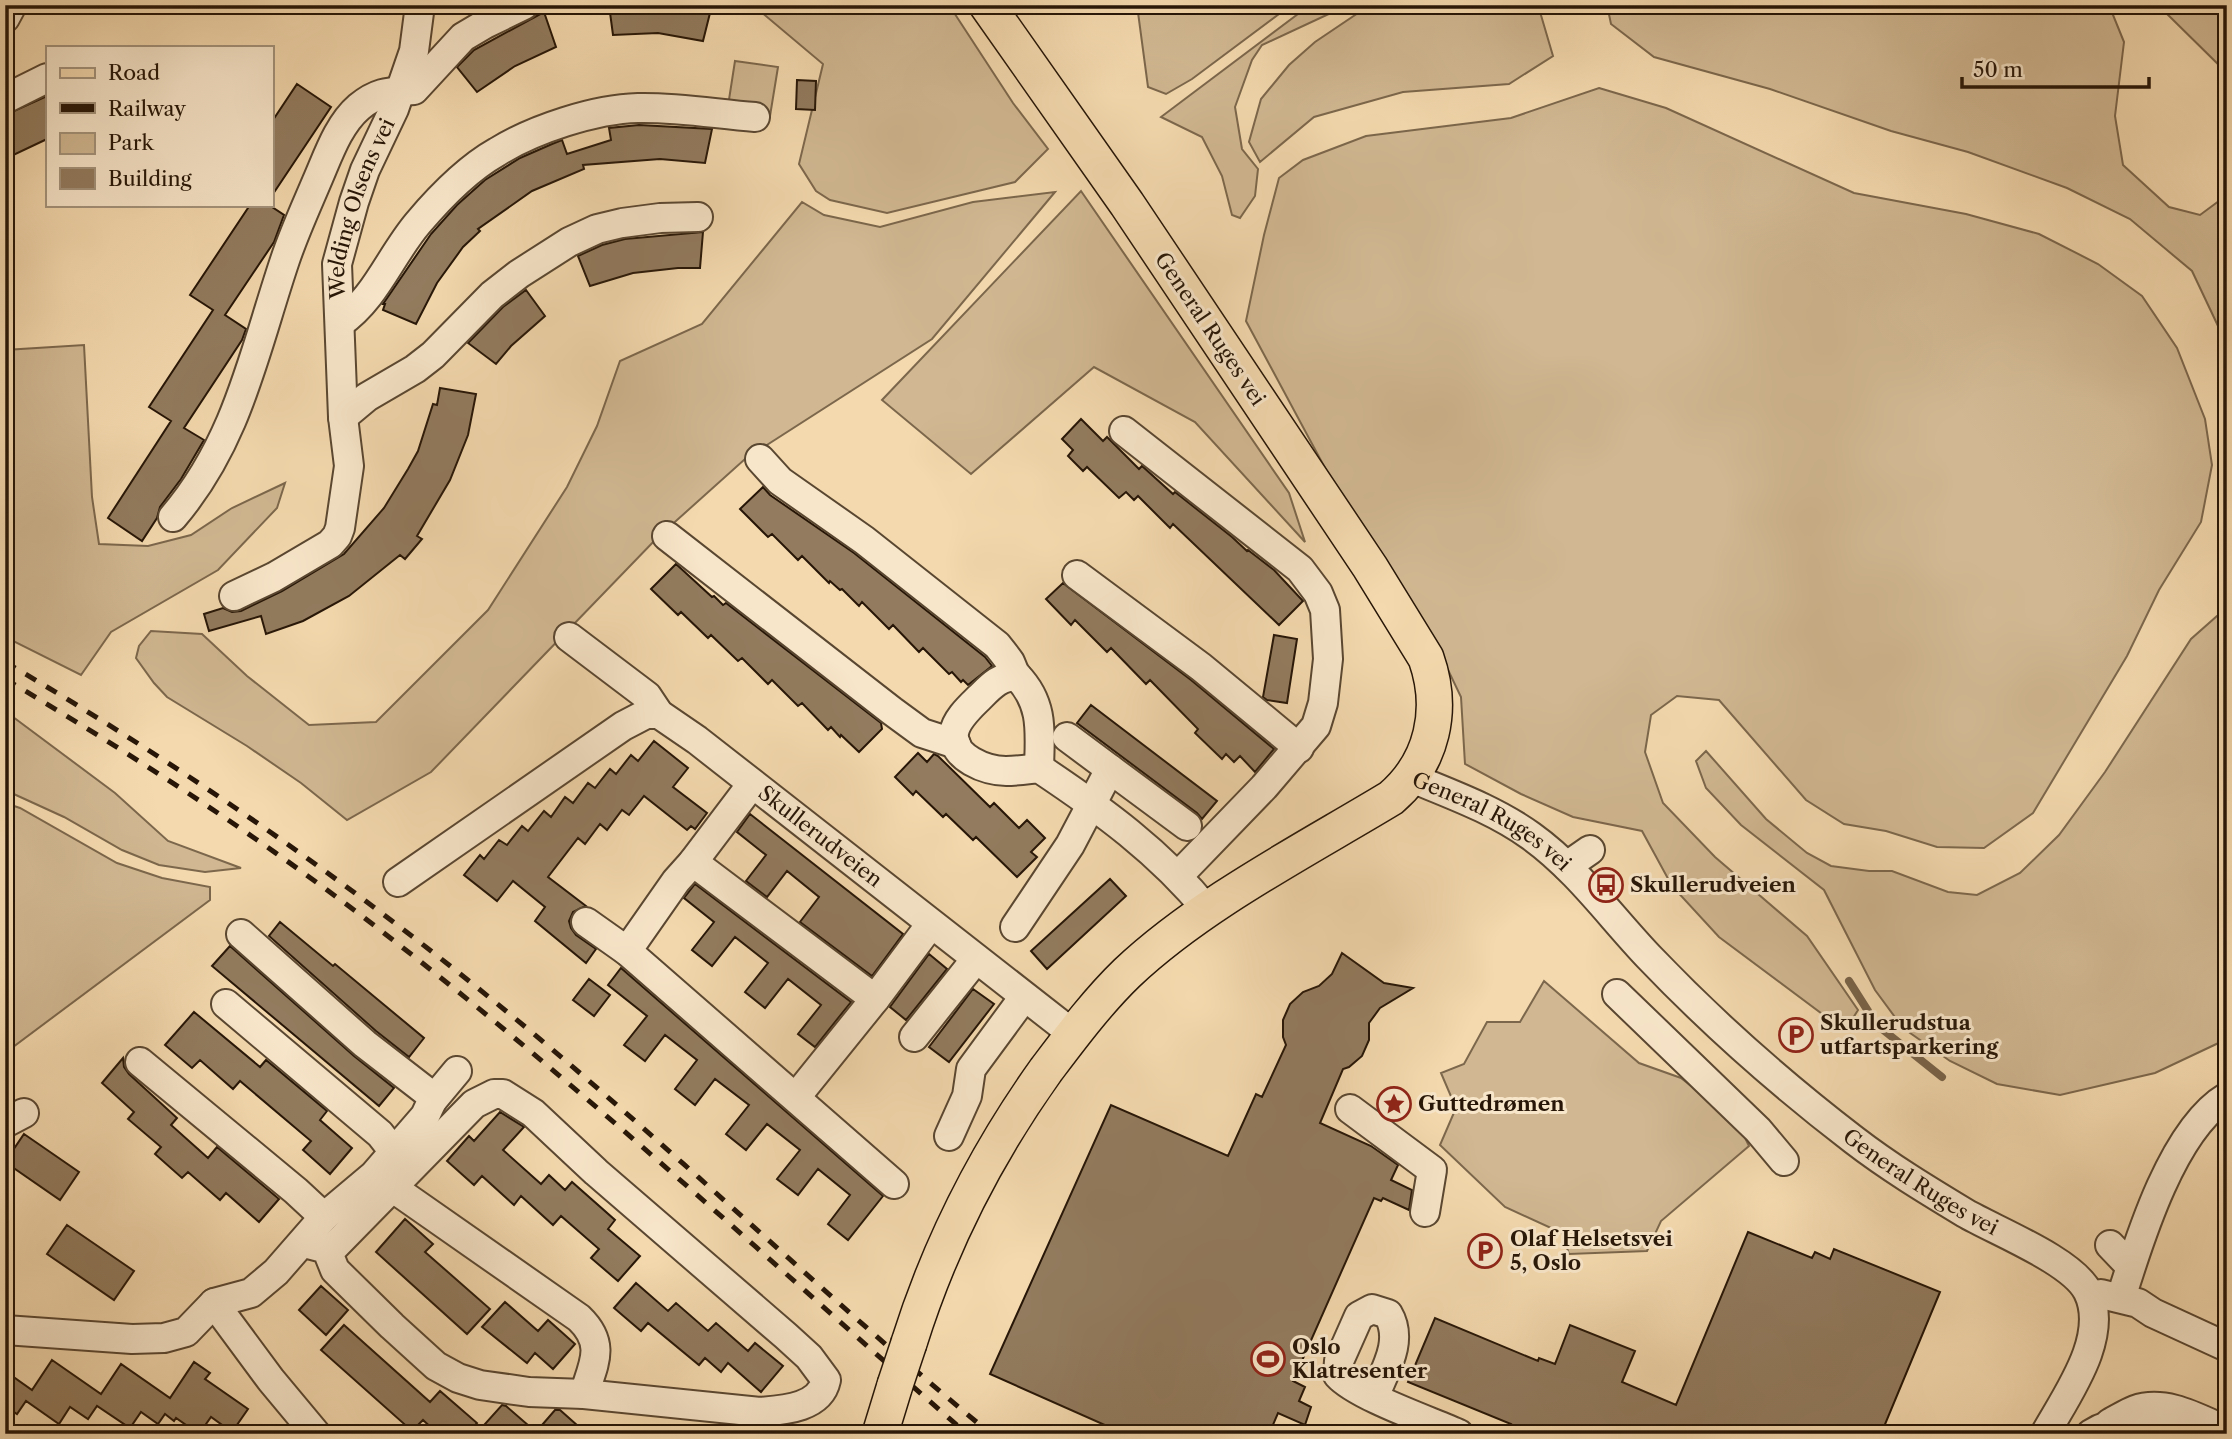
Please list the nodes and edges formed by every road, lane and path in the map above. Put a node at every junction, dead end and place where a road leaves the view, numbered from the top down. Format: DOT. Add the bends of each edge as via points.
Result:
graph roads {
  1 [pos="12,5"];
  2 [pos="420,5"];
  3 [pos="524,5"];
  4 [pos="987,5"];
  5 [pos="5,18"];
  6 [pos="46,78"];
  7 [pos="400,91"];
  8 [pos="5,99"];
  9 [pos="755,117"];
  10 [pos="698,217"];
  11 [pos="340,323"];
  12 [pos="343,417"];
  13 [pos="1124,431"];
  14 [pos="760,459"];
  15 [pos="173,517"];
  16 [pos="667,536"];
  17 [pos="1077,575"];
  18 [pos="234,596"];
  19 [pos="569,637"];
  20 [pos="1017,676"];
  21 [pos="659,714"];
  22 [pos="1067,737"];
  23 [pos="956,744"];
  24 [pos="1299,748"];
  25 [pos="1039,768"];
  26 [pos="1110,769"];
  27 [pos="1412,778"];
  28 [pos="752,784"];
  29 [pos="1091,803"];
  30 [pos="1186,826"];
  31 [pos="1590,850"];
  32 [pos="693,862"];
  33 [pos="1567,866"];
  34 [pos="1178,876"];
  35 [pos="397,882"];
  36 [pos="1208,911"];
  37 [pos="586,922"];
  38 [pos="931,923"];
  39 [pos="1015,927"];
  40 [pos="241,934"];
  41 [pos="627,951"];
  42 [pos="976,959"];
  43 [pos="1617,994"];
  44 [pos="1024,997"];
  45 [pos="875,999"];
  46 [pos="226,1003"];
  47 [pos="1073,1034"];
  48 [pos="914,1037"];
  49 [pos="140,1062"];
  50 [pos="457,1071"];
  51 [pos="796,1097"];
  52 [pos="2227,1097"];
  53 [pos="432,1101"];
  54 [pos="1350,1109"];
  55 [pos="949,1136"];
  56 [pos="394,1152"];
  57 [pos="1784,1161"];
  58 [pos="894,1184"];
  59 [pos="393,1188"];
  60 [pos="1425,1212"];
  61 [pos="324,1217"];
  62 [pos="2110,1245"];
  63 [pos="315,1247"];
  64 [pos="2130,1266"];
  65 [pos="2088,1293"];
  66 [pos="2137,1296"];
  67 [pos="214,1303"];
  68 [pos="5,1330"];
  69 [pos="2227,1347"];
  70 [pos="584,1394"];
  71 [pos="1374,1397"];
  72 [pos="2101,1428"];
  73 [pos="2227,1431"];
  74 [pos="316,1434"];
  75 [pos="880,1434"];
  76 [pos="1459,1434"];
  77 [pos="2045,1434"];
  78 [pos="2170,1434"];
  1 -- 5 [label="street"];
  2 -- 7 [label="street, Welding Olsens vei" via="414,48"];
  3 -- 7 [label="street" via="463,37 414,90"];
  4 -- 27 [label="main road, General Ruges vei" via="1127,204 1422,651 1431,674 1435,708 1433,732"];
  6 -- 8 [label="street"];
  7 -- 11 [label="street, Welding Olsens vei" via="365,170 337,264"];
  7 -- 15 [label="street" via="386,92 358,108 332,147 285,261 236,414 202,479"];
  9 -- 11 [label="street" via="635,108 579,118 498,150 436,203 402,244 369,297"];
  10 -- 12 [label="street" via="622,223 569,242 492,295 415,369"];
  11 -- 12 [label="street, Welding Olsens vei"];
  12 -- 18 [label="street, Welding Olsens vei" via="349,466 337,536 274,577"];
  13 -- 24 [label="street" via="1300,569 1318,593 1325,610 1328,659 1324,692 1316,726"];
  14 -- 20 [label="street" via="780,481 967,620 996,645"];
  16 -- 23 [label="street" via="892,712 922,733"];
  17 -- 24 [label="street" via="1201,667"];
  19 -- 21 [label="street, Skullerudveien" via="647,696"];
  20 -- 23 [label="street" via="995,682 971,706 958,722"];
  20 -- 25 [label="street" via="1036,704 1040,719"];
  21 -- 28 [label="street, Skullerudveien"];
  21 -- 35 [label="street" via="646,714 623,726"];
  22 -- 26 [label="street"];
  23 -- 25 [label="street" via="965,757 991,770"];
  24 -- 34 [label="street"];
  25 -- 29 [label="street"];
  26 -- 29 [label="street"];
  26 -- 30 [label="street"];
  27 -- 33 [label="street, General Ruges vei" via="1505,819"];
  27 -- 36 [label="main road" via="1391,799"];
  28 -- 32 [label="street"];
  28 -- 38 [label="street, Skullerudveien"];
  29 -- 34 [label="street"];
  29 -- 39 [label="street" via="1056,868"];
  31 -- 33 [label="street"];
  32 -- 41 [label="street"];
  32 -- 45 [label="street"];
  33 -- 65 [label="street, General Ruges vei" via="1649,957 1791,1091 1907,1178 2068,1270"];
  34 -- 36 [label="street"];
  36 -- 47 [label="main road" via="1127,973"];
  37 -- 41 [label="street"];
  38 -- 42 [label="street, Skullerudveien"];
  38 -- 45 [label="street"];
  40 -- 53 [label="street"];
  41 -- 51 [label="street"];
  42 -- 44 [label="street, Skullerudveien"];
  42 -- 48 [label="street"];
  43 -- 57 [label="street" via="1758,1130"];
  44 -- 47 [label="street, Skullerudveien"];
  44 -- 55 [label="street" via="971,1069 967,1096"];
  45 -- 51 [label="street"];
  46 -- 56 [label="street" via="380,1134"];
  47 -- 75 [label="main road, bridge" via="978,1176 933,1275"];
  49 -- 61 [label="street"];
  50 -- 53 [label="street"];
  51 -- 58 [label="street"];
  52 -- 64 [label="street" via="2207,1112 2177,1157 2149,1212"];
  53 -- 56 [label="street"];
  54 -- 60 [label="street" via="1432,1170"];
  56 -- 61 [label="street"];
  59 -- 63 [label="street" via="331,1250"];
  59 -- 70 [label="street" via="590,1329 596,1358"];
  59 -- 70 [label="street" via="474,1104 494,1094 512,1098 786,1336 826,1380 824,1389 803,1405 760,1412"];
  61 -- 63 [label="street"];
  62 -- 64 [label="street"];
  63 -- 67 [label="street" via="251,1293"];
  63 -- 70 [label="street" via="436,1366 480,1385"];
  64 -- 66 [label="street"];
  65 -- 66 [label="street"];
  65 -- 77 [label="street" via="2093,1306 2091,1342"];
  66 -- 69 [label="street" via="2153,1314"];
  67 -- 68 [label="street" via="186,1332 164,1338"];
  67 -- 74 [label="street"];
  71 -- 76 [label="street"];
  72 -- 73 [label="street" via="2135,1410 2156,1407"];
  72 -- 78 [label="street" via="2142,1425"];
}
